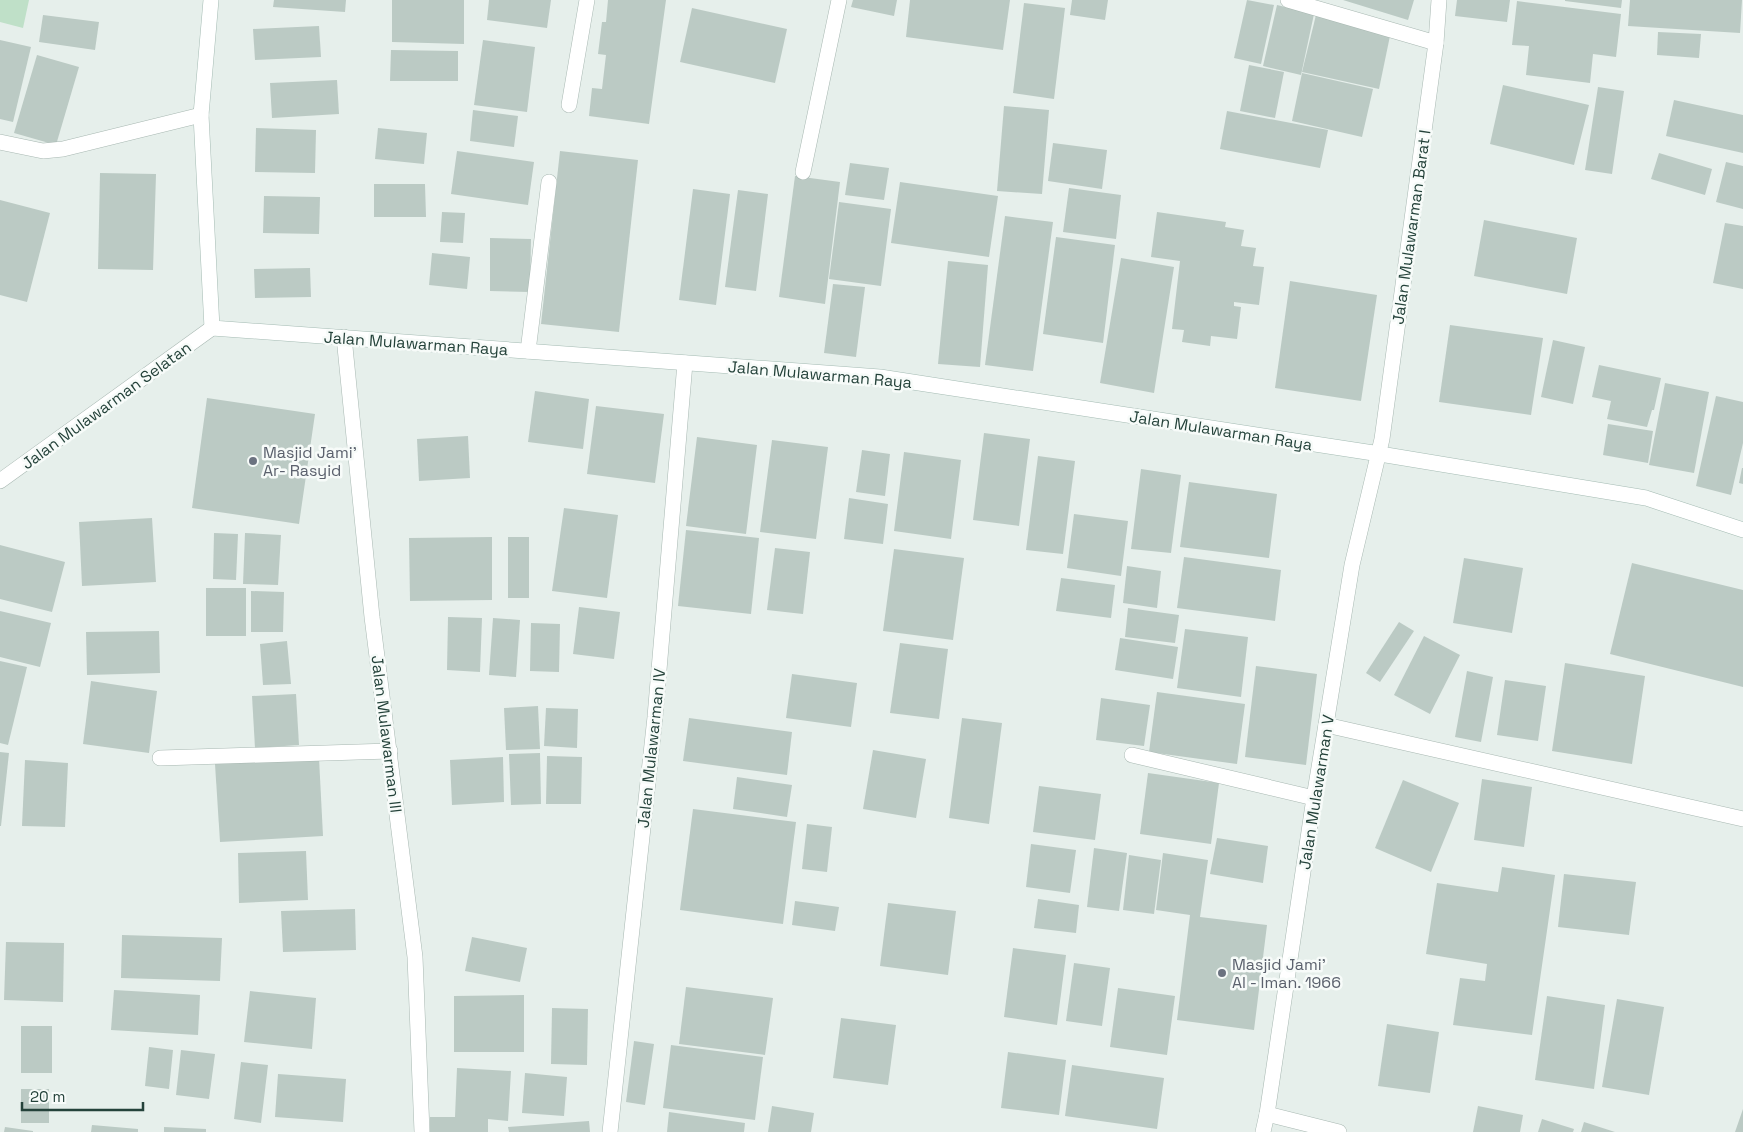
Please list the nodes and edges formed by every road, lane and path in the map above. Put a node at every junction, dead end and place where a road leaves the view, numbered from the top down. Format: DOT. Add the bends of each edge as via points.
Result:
graph roads {
  1 [pos="211,0"];
  2 [pos="587,0"];
  3 [pos="839,0"];
  4 [pos="1288,0"];
  5 [pos="1439,0"];
  6 [pos="1436,43"];
  7 [pos="569,105"];
  8 [pos="201,115"];
  9 [pos="0,142"];
  10 [pos="803,172"];
  11 [pos="548,182"];
  12 [pos="212,328"];
  13 [pos="344,338"];
  14 [pos="528,351"];
  15 [pos="685,363"];
  16 [pos="1380,454"];
  17 [pos="0,481"];
  18 [pos="1743,530"];
  19 [pos="1326,725"];
  20 [pos="390,751"];
  21 [pos="1132,755"];
  22 [pos="160,758"];
  23 [pos="1314,798"];
  24 [pos="1743,819"];
  25 [pos="1267,1114"];
  26 [pos="422,1132"];
  27 [pos="610,1132"];
  28 [pos="1263,1132"];
  29 [pos="1339,1132"];
  1 -- 8 [label="street"];
  2 -- 7 [label="street"];
  3 -- 10 [label="street"];
  4 -- 6 [label="street"];
  5 -- 6 [label="street, Jalan Mulawarman Barat I"];
  6 -- 16 [label="street, Jalan Mulawarman Barat I"];
  8 -- 9 [label="street" via="64,149 43,151"];
  8 -- 12 [label="street"];
  11 -- 14 [label="street"];
  12 -- 13 [label="street, Jalan Mulawarman Raya"];
  12 -- 17 [label="street, Jalan Mulawarman Selatan"];
  13 -- 14 [label="street, Jalan Mulawarman Raya"];
  13 -- 20 [label="street, Jalan Mulawarman III" via="372,617"];
  14 -- 15 [label="street, Jalan Mulawarman Raya"];
  15 -- 16 [label="street, Jalan Mulawarman Raya" via="880,377"];
  15 -- 27 [label="street, Jalan Mulawarman IV" via="656,717"];
  16 -- 18 [label="street, Jalan Mulawarman Raya" via="1646,498"];
  16 -- 19 [label="street, Jalan Mulawarman V" via="1352,565"];
  19 -- 23 [label="street, Jalan Mulawarman V"];
  19 -- 24 [label="street"];
  20 -- 22 [label="street"];
  20 -- 26 [label="street, Jalan Mulawarman III" via="415,957"];
  21 -- 23 [label="street"];
  23 -- 25 [label="street, Jalan Mulawarman V"];
  25 -- 28 [label="street, Jalan Mulawarman V"];
  25 -- 29 [label="street"];
}
